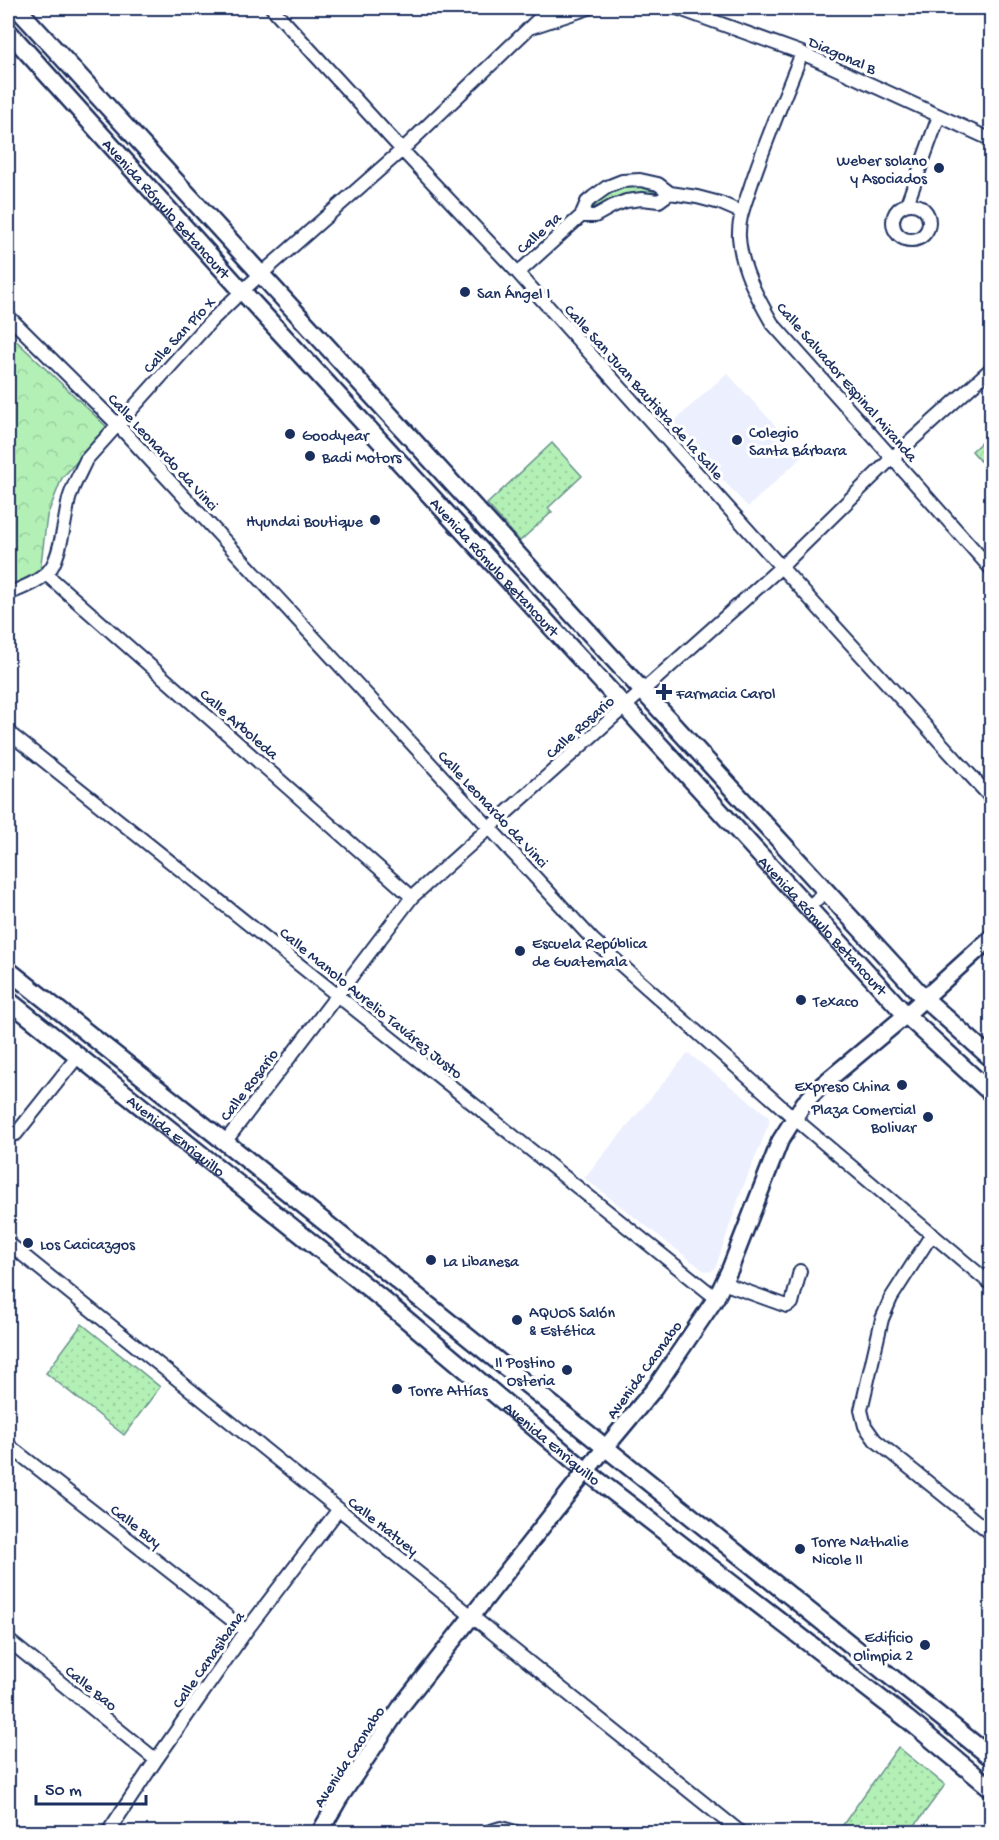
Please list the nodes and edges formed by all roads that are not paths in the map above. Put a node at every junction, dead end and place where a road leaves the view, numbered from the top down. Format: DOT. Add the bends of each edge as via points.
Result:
graph roads {
  1 [pos="17,8"];
  2 [pos="272,8"];
  3 [pos="550,8"];
  4 [pos="589,8"];
  5 [pos="677,8"];
  6 [pos="703,8"];
  7 [pos="725,26"];
  8 [pos="528,28"];
  9 [pos="8,32"];
  10 [pos="802,53"];
  11 [pos="939,116"];
  12 [pos="992,140"];
  13 [pos="402,150"];
  14 [pos="670,193"];
  15 [pos="907,204"];
  16 [pos="741,212"];
  17 [pos="581,216"];
  18 [pos="518,273"];
  19 [pos="261,274"];
  20 [pos="242,291"];
  21 [pos="8,316"];
  22 [pos="992,368"];
  23 [pos="117,424"];
  24 [pos="892,458"];
  25 [pos="781,567"];
  26 [pos="992,570"];
  27 [pos="46,574"];
  28 [pos="8,594"];
  29 [pos="643,691"];
  30 [pos="625,707"];
  31 [pos="8,732"];
  32 [pos="992,799"];
  33 [pos="490,827"];
  34 [pos="827,891"];
  35 [pos="412,897"];
  36 [pos="808,907"];
  37 [pos="992,937"];
  38 [pos="8,970"];
  39 [pos="337,995"];
  40 [pos="924,998"];
  41 [pos="8,1000"];
  42 [pos="906,1015"];
  43 [pos="78,1056"];
  44 [pos="992,1059"];
  45 [pos="992,1094"];
  46 [pos="794,1118"];
  47 [pos="16,1134"];
  48 [pos="225,1142"];
  49 [pos="932,1234"];
  50 [pos="8,1243"];
  51 [pos="801,1271"];
  52 [pos="395,1280"];
  53 [pos="723,1283"];
  54 [pos="992,1285"];
  55 [pos="716,1298"];
  56 [pos="382,1299"];
  57 [pos="8,1445"];
  58 [pos="605,1448"];
  59 [pos="586,1471"];
  60 [pos="339,1509"];
  61 [pos="992,1534"];
  62 [pos="472,1616"];
  63 [pos="246,1631"];
  64 [pos="8,1640"];
  65 [pos="992,1758"];
  66 [pos="156,1760"];
  67 [pos="992,1789"];
  68 [pos="108,1833"];
  69 [pos="320,1833"];
  70 [pos="488,1833"];
  71 [pos="516,1833"];
  72 [pos="740,1833"];
  1 -- 19 [label="main road, Avenida Rómulo Betancourt"];
  2 -- 13 [label="street, Calle San Juan Bautista de la Salle"];
  3 -- 8 [label="street, Calle San Pío X"];
  4 -- 8 [label="street, Calle San Pío X"];
  5 -- 7 [label="street, Diagonal B"];
  6 -- 7 [label="street"];
  7 -- 10 [label="street, Diagonal B"];
  8 -- 13 [label="street, Calle San Pío X"];
  9 -- 20 [label="main road, Avenida Rómulo Betancourt"];
  10 -- 11 [label="street, Diagonal B"];
  10 -- 16 [label="street, Calle Salvador Espinal Miranda"];
  11 -- 12 [label="street, Diagonal B"];
  11 -- 15 [label="street"];
  13 -- 18 [label="street, Calle San Juan Bautista de la Salle"];
  13 -- 19 [label="street, Calle San Pío X"];
  14 -- 16 [label="street, Calle 9a" via="697,196"];
  14 -- 17 [label="street, Calle 9a" via="659,201 626,201 595,216"];
  14 -- 17 [label="street, Calle 9a" via="658,184 622,181 587,202"];
  16 -- 24 [label="street, Calle Salvador Espinal Miranda" via="739,239 746,269 772,322"];
  17 -- 18 [label="street, Calle 9a"];
  18 -- 25 [label="street, Calle San Juan Bautista de la Salle"];
  19 -- 20 [label="street, Calle San Pío X"];
  19 -- 29 [label="main road, Avenida Rómulo Betancourt"];
  20 -- 23 [label="street, Calle San Pío X"];
  20 -- 30 [label="main road, Avenida Rómulo Betancourt"];
  21 -- 23 [label="street, Calle Leonardo da Vinci"];
  22 -- 24 [label="street, Calle Rosario"];
  23 -- 27 [label="street, Calle San Pío X" via="86,460 75,482 55,561"];
  23 -- 33 [label="street, Calle Leonardo da Vinci"];
  24 -- 25 [label="street, Calle Rosario"];
  24 -- 26 [label="street, Calle Salvador Espinal Miranda"];
  25 -- 29 [label="street, Calle Rosario"];
  25 -- 32 [label="street, Calle San Juan Bautista de la Salle"];
  27 -- 28 [label="street"];
  27 -- 35 [label="street, Calle Arboleda"];
  29 -- 30 [label="street, Calle Rosario"];
  29 -- 34 [label="main road, Avenida Rómulo Betancourt"];
  30 -- 33 [label="street, Calle Rosario"];
  30 -- 36 [label="main road, Avenida Rómulo Betancourt"];
  31 -- 39 [label="street, Calle Manolo Aurelio Tavárez Justo"];
  33 -- 35 [label="street, Calle Rosario"];
  33 -- 46 [label="street, Calle Leonardo da Vinci" via="593,940"];
  34 -- 36 [label="street"];
  34 -- 40 [label="main road, Avenida Rómulo Betancourt"];
  35 -- 39 [label="street, Calle Rosario"];
  36 -- 42 [label="main road, Avenida Rómulo Betancourt"];
  37 -- 40 [label="street, Avenida Caonabo"];
  38 -- 48 [label="main road, Avenida Enriquillo"];
  39 -- 48 [label="street, Calle Rosario"];
  39 -- 55 [label="street, Calle Manolo Aurelio Tavárez Justo"];
  40 -- 42 [label="street, Avenida Caonabo"];
  40 -- 44 [label="main road, Avenida Rómulo Betancourt"];
  41 -- 43 [label="main road, Avenida Enriquillo"];
  42 -- 45 [label="main road, Avenida Rómulo Betancourt"];
  42 -- 46 [label="street, Avenida Caonabo" via="822,1085"];
  43 -- 47 [label="street"];
  43 -- 56 [label="main road, Avenida Enriquillo"];
  46 -- 49 [label="street, Calle Leonardo da Vinci"];
  46 -- 53 [label="street, Avenida Caonabo" via="780,1141"];
  48 -- 52 [label="main road, Avenida Enriquillo"];
  49 -- 54 [label="street, Calle Leonardo da Vinci"];
  49 -- 61 [label="street" via="882,1319 861,1410 875,1440"];
  50 -- 60 [label="street, Calle Hatuey"];
  51 -- 53 [label="street" via="792,1303 787,1306"];
  52 -- 56 [label="main road"];
  52 -- 58 [label="main road, Avenida Enriquillo"];
  53 -- 55 [label="street, Avenida Caonabo"];
  55 -- 58 [label="street, Avenida Caonabo" via="655,1388"];
  56 -- 59 [label="main road, Avenida Enriquillo"];
  57 -- 63 [label="street, Calle Buy"];
  58 -- 59 [label="street, Avenida Caonabo"];
  58 -- 65 [label="main road, Avenida Enriquillo"];
  59 -- 62 [label="street, Avenida Caonabo"];
  59 -- 67 [label="main road, Avenida Enriquillo"];
  60 -- 62 [label="street, Calle Hatuey"];
  60 -- 63 [label="street, Calle Canasibana"];
  62 -- 69 [label="street, Avenida Caonabo" via="402,1705"];
  62 -- 72 [label="street, Calle Hatuey"];
  63 -- 66 [label="street, Calle Canasibana"];
  64 -- 66 [label="street, Calle Bao"];
  66 -- 68 [label="street, Calle Canasibana"];
  70 -- 71 [label="street" via="501,1828"];
}
